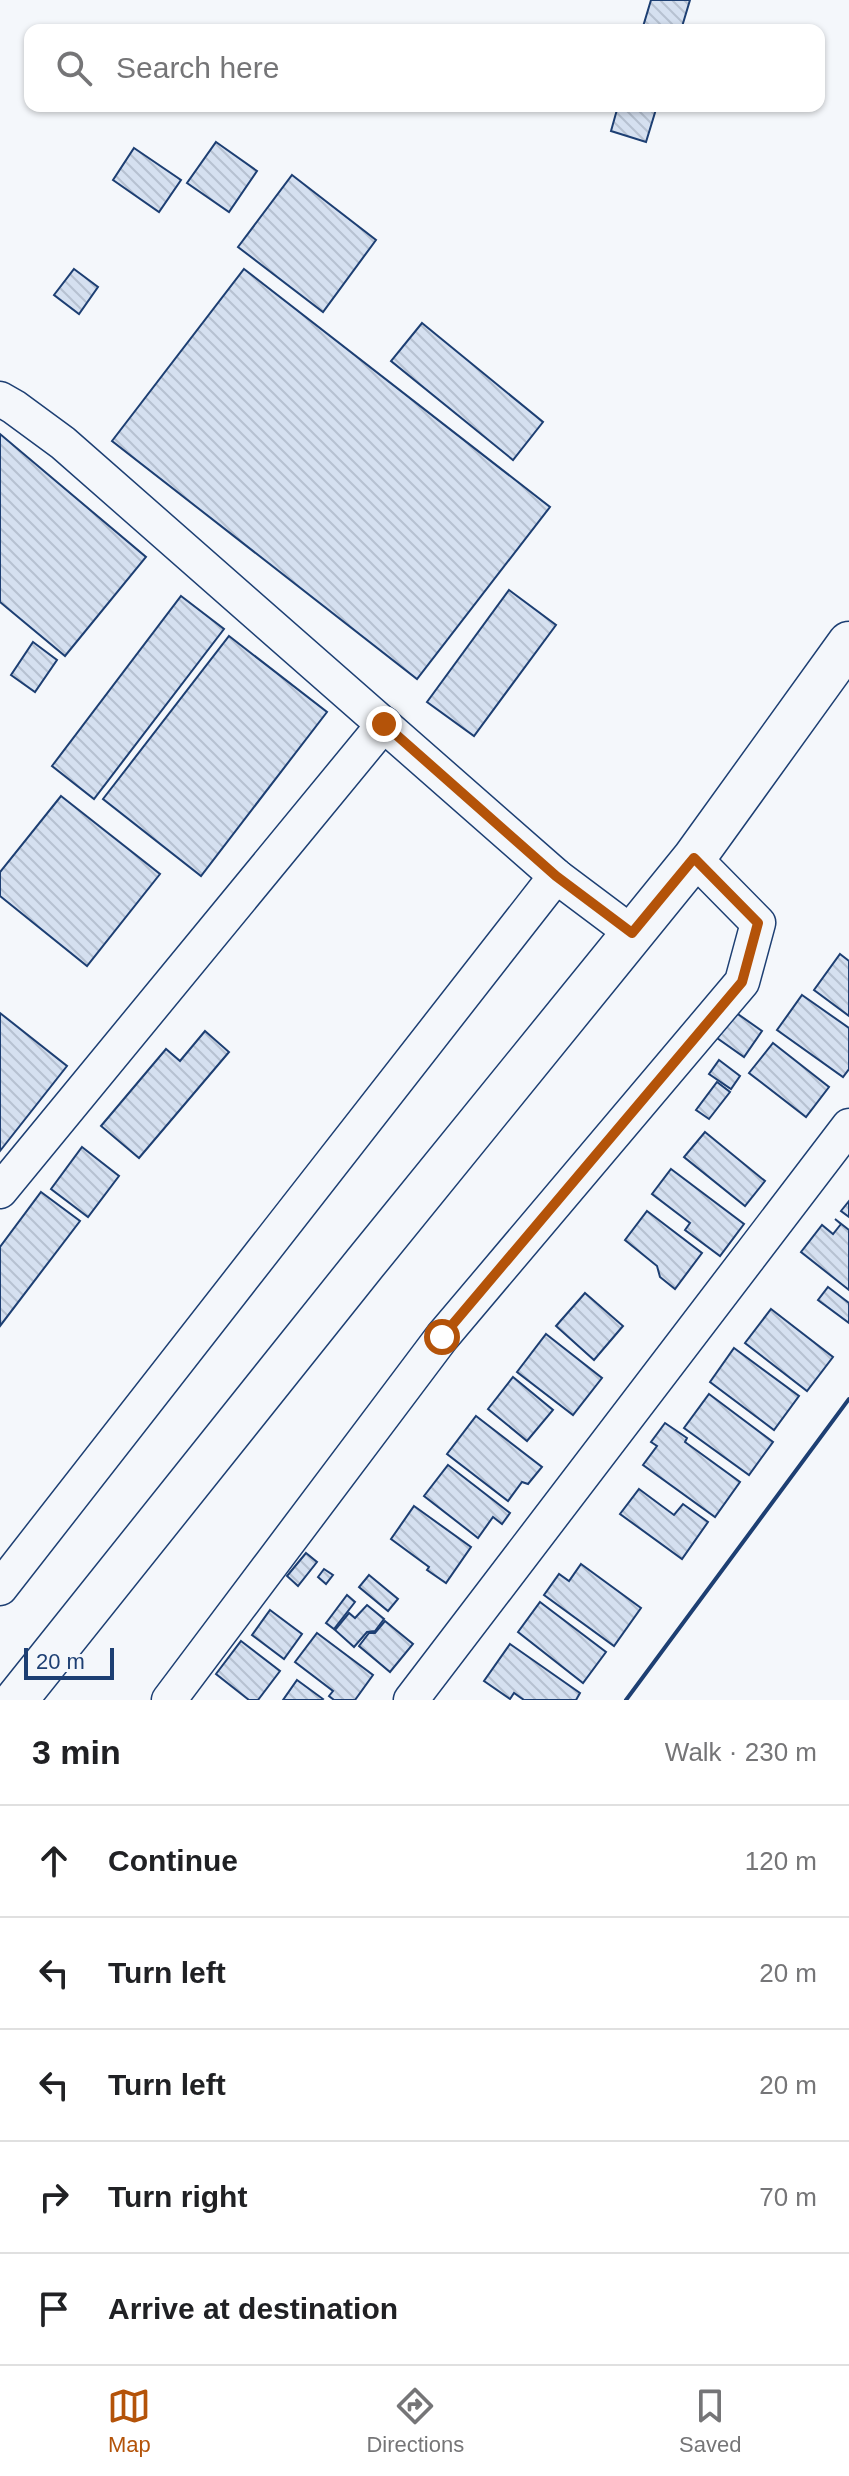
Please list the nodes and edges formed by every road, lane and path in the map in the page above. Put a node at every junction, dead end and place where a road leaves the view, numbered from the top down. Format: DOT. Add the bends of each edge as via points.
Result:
graph roads {
  1 [pos="0,399"];
  2 [pos="849,643"];
  3 [pos="384,724"];
  4 [pos="694,858"];
  5 [pos="556,876"];
  6 [pos="632,933"];
  7 [pos="849,1126"];
  8 [pos="0,1191"];
  9 [pos="0,1588"];
  10 [pos="16,1700"];
  11 [pos="169,1700"];
  12 [pos="411,1700"];
  1 -- 3 [label="street" via="63,443"];
  2 -- 4 [label="main road"];
  3 -- 5 [label="street"];
  3 -- 8 [label="street"];
  4 -- 6 [label="main road"];
  4 -- 11 [label="street" via="758,923 742,982 442,1337"];
  5 -- 6 [label="street"];
  5 -- 9 [label="street"];
  6 -- 10 [label="main road"];
  7 -- 12 [label="street"];
}
